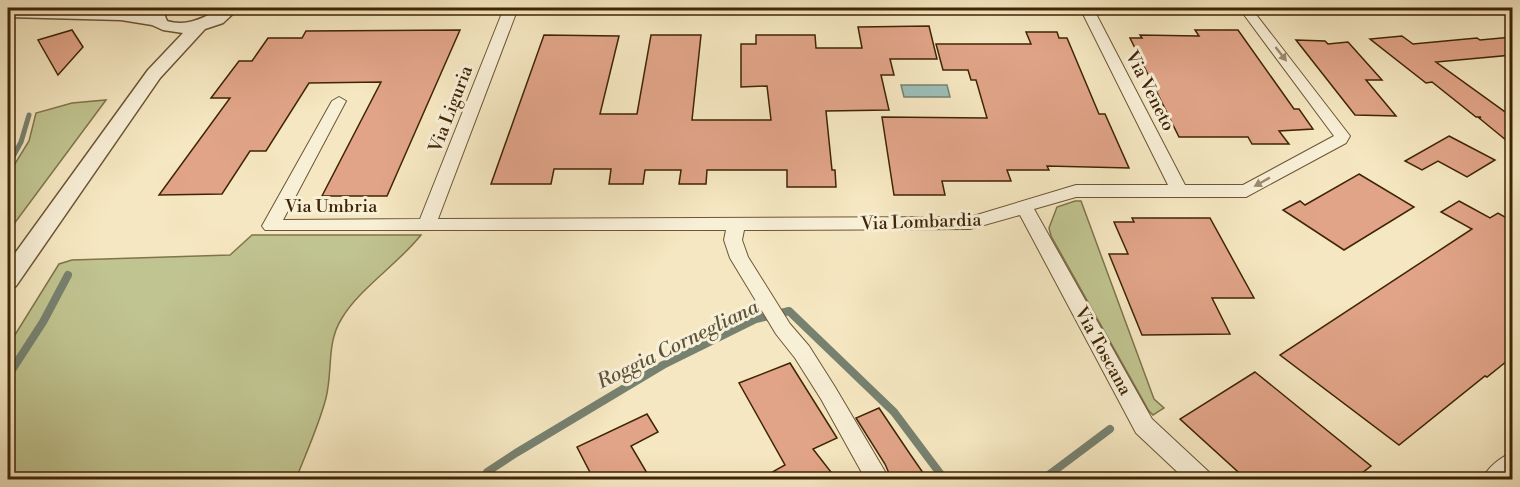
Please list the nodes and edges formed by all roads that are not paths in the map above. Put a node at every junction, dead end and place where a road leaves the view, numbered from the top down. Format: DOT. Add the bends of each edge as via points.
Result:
graph roads {
  1 [pos="138,8"];
  2 [pos="267,8"];
  3 [pos="476,8"];
  4 [pos="511,8"];
  5 [pos="1086,8"];
  6 [pos="1175,8"];
  7 [pos="1245,8"];
  8 [pos="1469,8"];
  9 [pos="285,9"];
  10 [pos="67,10"];
  11 [pos="8,12"];
  12 [pos="86,13"];
  13 [pos="225,13"];
  14 [pos="165,19"];
  15 [pos="198,26"];
  16 [pos="154,74"];
  17 [pos="339,101"];
  18 [pos="1179,191"];
  19 [pos="1024,207"];
  20 [pos="427,225"];
  21 [pos="736,226"];
  22 [pos="8,280"];
  23 [pos="1512,463"];
  24 [pos="879,480"];
  25 [pos="1202,480"];
  26 [pos="1493,480"];
  1 -- 12 [label="street"];
  2 -- 9 [label="street"];
  3 -- 9 [label="street"];
  4 -- 20 [label="street, Via Liguria"];
  5 -- 18 [label="street, Via Veneto"];
  6 -- 7 [label="street"];
  7 -- 8 [label="street"];
  7 -- 18 [label="street, Via Lombardia, one-way" via="1342,136 1246,191"];
  9 -- 13 [label="street"];
  10 -- 11 [label="street"];
  10 -- 12 [label="street"];
  12 -- 14 [label="street"];
  13 -- 15 [label="street"];
  14 -- 15 [label="street"];
  14 -- 16 [label="street"];
  15 -- 16 [label="street"];
  16 -- 22 [label="street"];
  17 -- 20 [label="street, Via Umbria" via="271,226"];
  18 -- 19 [label="street, Via Lombardia" via="1076,191"];
  19 -- 21 [label="street, Via Lombardia" via="970,224"];
  19 -- 25 [label="street, Via Toscana" via="1144,426"];
  20 -- 21 [label="street, Via Lombardia"];
  21 -- 24 [label="street" via="733,240 739,258 828,393"];
  23 -- 26 [label="street"];
}
